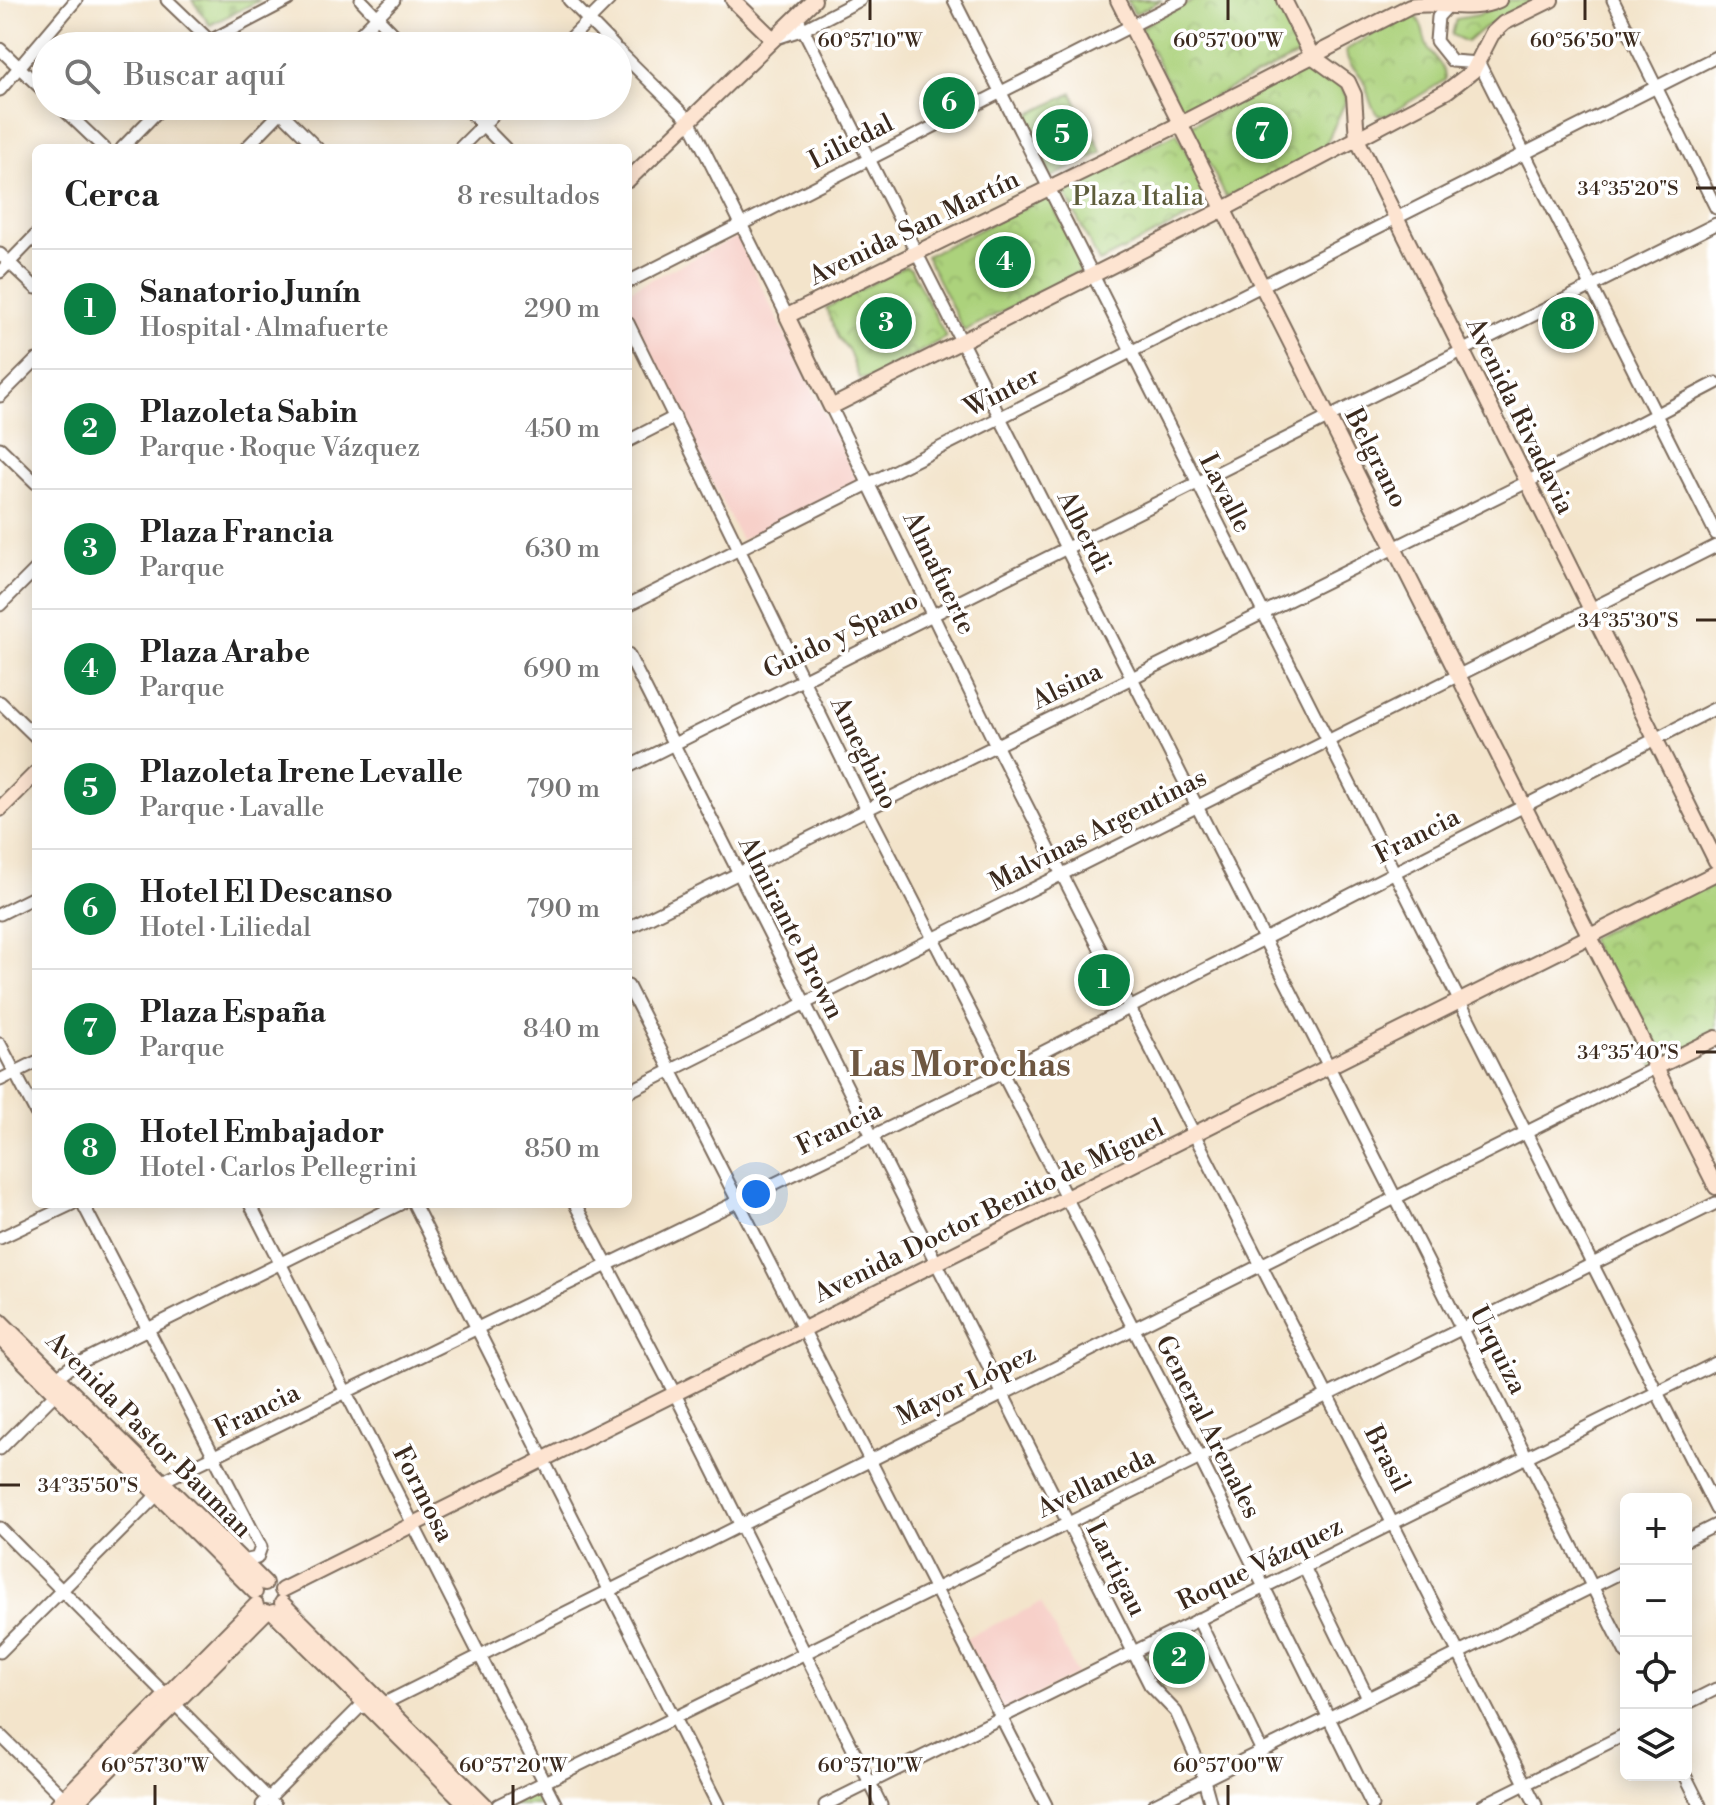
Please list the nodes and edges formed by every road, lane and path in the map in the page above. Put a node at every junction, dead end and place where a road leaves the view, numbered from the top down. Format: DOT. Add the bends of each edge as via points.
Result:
graph roads {
  1 [pos="76,0"];
  2 [pos="288,0"];
  3 [pos="361,0"];
  4 [pos="394,0"];
  5 [pos="569,0"];
  6 [pos="609,0"];
  7 [pos="733,0"];
  8 [pos="814,0"];
  9 [pos="860,0"];
  10 [pos="954,0"];
  11 [pos="1118,0"];
  12 [pos="1182,0"];
  13 [pos="1284,0"];
  14 [pos="1499,0"];
  15 [pos="1551,0"];
  16 [pos="1613,0"];
  17 [pos="168,1"];
  18 [pos="1449,2"];
  19 [pos="377,17"];
  20 [pos="588,21"];
  21 [pos="801,23"];
  22 [pos="1131,25"];
  23 [pos="49,32"];
  24 [pos="200,32"];
  25 [pos="233,32"];
  26 [pos="362,32"];
  27 [pos="391,32"];
  28 [pos="577,32"];
  29 [pos="599,32"];
  30 [pos="773,39"];
  31 [pos="0,49"];
  32 [pos="32,52"];
  33 [pos="1312,56"];
  34 [pos="1716,57"];
  35 [pos="1479,63"];
  36 [pos="632,64"];
  37 [pos="19,68"];
  38 [pos="32,80"];
  39 [pos="1656,87"];
  40 [pos="0,90"];
  41 [pos="1000,91"];
  42 [pos="75,120"];
  43 [pos="149,120"];
  44 [pos="270,120"];
  45 [pos="292,120"];
  46 [pos="477,120"];
  47 [pos="489,120"];
  48 [pos="689,120"];
  49 [pos="1180,124"];
  50 [pos="483,126"];
  51 [pos="1357,139"];
  52 [pos="100,144"];
  53 [pos="126,144"];
  54 [pos="250,144"];
  55 [pos="313,144"];
  56 [pos="464,144"];
  57 [pos="501,144"];
  58 [pos="1524,153"];
  59 [pos="868,158"];
  60 [pos="632,176"];
  61 [pos="1047,189"];
  62 [pos="1716,208"];
  63 [pos="1224,209"];
  64 [pos="1396,218"];
  65 [pos="741,224"];
  66 [pos="1716,224"];
  67 [pos="32,238"];
  68 [pos="916,252"];
  69 [pos="5,258"];
  70 [pos="0,272"];
  71 [pos="1091,276"];
  72 [pos="632,280"];
  73 [pos="32,284"];
  74 [pos="1262,285"];
  75 [pos="1592,287"];
  76 [pos="787,316"];
  77 [pos="632,331"];
  78 [pos="961,342"];
  79 [pos="1129,351"];
  80 [pos="1462,353"];
  81 [pos="32,364"];
  82 [pos="1716,383"];
  83 [pos="0,396"];
  84 [pos="831,407"];
  85 [pos="1655,414"];
  86 [pos="675,417"];
  87 [pos="999,418"];
  88 [pos="1329,419"];
  89 [pos="632,439"];
  90 [pos="0,448"];
  91 [pos="32,479"];
  92 [pos="1527,482"];
  93 [pos="869,483"];
  94 [pos="1196,483"];
  95 [pos="1716,534"];
  96 [pos="1716,546"];
  97 [pos="1394,548"];
  98 [pos="740,549"];
  99 [pos="1065,549"];
  100 [pos="32,573"];
  101 [pos="632,603"];
  102 [pos="0,605"];
  103 [pos="1590,610"];
  104 [pos="932,614"];
  105 [pos="1262,614"];
  106 [pos="632,662"];
  107 [pos="1457,675"];
  108 [pos="803,678"];
  109 [pos="1131,679"];
  110 [pos="0,702"];
  111 [pos="1716,708"];
  112 [pos="32,733"];
  113 [pos="1654,739"];
  114 [pos="1326,741"];
  115 [pos="673,744"];
  116 [pos="996,745"];
  117 [pos="632,765"];
  118 [pos="32,781"];
  119 [pos="1195,806"];
  120 [pos="1523,806"];
  121 [pos="0,809"];
  122 [pos="867,810"];
  123 [pos="1716,861"];
  124 [pos="1062,872"];
  125 [pos="739,873"];
  126 [pos="1393,873"];
  127 [pos="1716,873"];
  128 [pos="32,898"];
  129 [pos="0,914"];
  130 [pos="632,926"];
  131 [pos="933,938"];
  132 [pos="1589,939"];
  133 [pos="1263,940"];
  134 [pos="632,994"];
  135 [pos="804,1004"];
  136 [pos="1459,1004"];
  137 [pos="1131,1007"];
  138 [pos="1716,1038"];
  139 [pos="0,1044"];
  140 [pos="32,1064"];
  141 [pos="1655,1068"];
  142 [pos="1328,1069"];
  143 [pos="15,1072"];
  144 [pos="670,1072"];
  145 [pos="1002,1073"];
  146 [pos="0,1080"];
  147 [pos="632,1090"];
  148 [pos="32,1105"];
  149 [pos="1524,1133"];
  150 [pos="1197,1134"];
  151 [pos="871,1136"];
  152 [pos="1716,1187"];
  153 [pos="1068,1198"];
  154 [pos="1395,1198"];
  155 [pos="738,1201"];
  156 [pos="1716,1203"];
  157 [pos="64,1208"];
  158 [pos="85,1208"];
  159 [pos="252,1208"];
  160 [pos="392,1208"];
  161 [pos="416,1208"];
  162 [pos="577,1208"];
  163 [pos="0,1238"];
  164 [pos="280,1263"];
  165 [pos="1263,1263"];
  166 [pos="936,1264"];
  167 [pos="1592,1264"];
  168 [pos="607,1265"];
  169 [pos="0,1321"];
  170 [pos="147,1328"];
  171 [pos="1134,1328"];
  172 [pos="1462,1328"];
  173 [pos="477,1329"];
  174 [pos="804,1330"];
  175 [pos="0,1338"];
  176 [pos="1716,1363"];
  177 [pos="56,1385"];
  178 [pos="346,1392"];
  179 [pos="1657,1392"];
  180 [pos="1329,1393"];
  181 [pos="675,1394"];
  182 [pos="1002,1394"];
  183 [pos="0,1449"];
  184 [pos="1199,1456"];
  185 [pos="1527,1456"];
  186 [pos="214,1457"];
  187 [pos="871,1459"];
  188 [pos="543,1460"];
  189 [pos="160,1489"];
  190 [pos="1716,1509"];
  191 [pos="1067,1522"];
  192 [pos="1394,1522"];
  193 [pos="413,1524"];
  194 [pos="741,1524"];
  195 [pos="1716,1525"];
  196 [pos="0,1528"];
  197 [pos="1692,1537"];
  198 [pos="243,1561"];
  199 [pos="1304,1567"];
  200 [pos="1620,1573"];
  201 [pos="1594,1586"];
  202 [pos="935,1587"];
  203 [pos="1264,1587"];
  204 [pos="610,1589"];
  205 [pos="61,1591"];
  206 [pos="268,1600"];
  207 [pos="1198,1619"];
  208 [pos="1620,1640"];
  209 [pos="0,1652"];
  210 [pos="805,1652"];
  211 [pos="1133,1652"];
  212 [pos="1461,1652"];
  213 [pos="479,1654"];
  214 [pos="1716,1689"];
  215 [pos="1368,1698"];
  216 [pos="173,1699"];
  217 [pos="1692,1701"];
  218 [pos="383,1704"];
  219 [pos="366,1705"];
  220 [pos="674,1717"];
  221 [pos="1001,1717"];
  222 [pos="1329,1718"];
  223 [pos="0,1735"];
  224 [pos="1620,1737"];
  225 [pos="1262,1751"];
  226 [pos="1204,1780"];
  227 [pos="544,1781"];
  228 [pos="1688,1781"];
  229 [pos="870,1782"];
  230 [pos="1525,1784"];
  231 [pos="66,1803"];
  232 [pos="269,1803"];
  233 [pos="475,1803"];
  234 [pos="498,1805"];
  235 [pos="556,1805"];
  236 [pos="718,1805"];
  237 [pos="825,1805"];
  238 [pos="881,1805"];
  239 [pos="1046,1805"];
  240 [pos="1153,1805"];
  241 [pos="1211,1805"];
  242 [pos="1372,1805"];
  243 [pos="1483,1805"];
  244 [pos="1536,1805"];
  245 [pos="1700,1805"];
  1 -- 23 [label="street"];
  2 -- 25 [label="street"];
  3 -- 19 [label="street"];
  4 -- 19 [label="street"];
  5 -- 20 [label="street, Almafuerte"];
  6 -- 20 [label="street"];
  7 -- 30 [label="main road"];
  8 -- 21 [label="main road"];
  9 -- 21 [label="street"];
  10 -- 41 [label="street, Lavalle"];
  11 -- 22 [label="main road, Belgrano"];
  12 -- 22 [label="street, Liliedal"];
  13 -- 33 [label="main road, Avenida Rivadavia"];
  14 -- 18 [label="main road, Avenida San Martín" via="1479,6"];
  15 -- 35 [label="main road" via="1504,23 1492,34"];
  16 -- 39 [label="street"];
  17 -- 24 [label="street"];
  18 -- 33 [label="main road, Avenida San Martín" via="1418,3"];
  18 -- 35 [label="street" via="1438,17 1436,41 1452,61"];
  19 -- 26 [label="street"];
  19 -- 27 [label="street"];
  20 -- 28 [label="street"];
  20 -- 29 [label="street, Almafuerte"];
  21 -- 30 [label="main road"];
  21 -- 59 [label="street, Alberdi"];
  22 -- 41 [label="street, Liliedal"];
  22 -- 49 [label="main road, Belgrano"];
  30 -- 48 [label="main road"];
  31 -- 37 [label="street"];
  32 -- 37 [label="street"];
  33 -- 49 [label="main road, Avenida San Martín"];
  33 -- 51 [label="main road, Avenida Rivadavia" via="1348,82"];
  34 -- 39 [label="street, Winter"];
  35 -- 51 [label="main road" via="1447,91"];
  35 -- 58 [label="street"];
  36 -- 48 [label="street, Almafuerte"];
  37 -- 38 [label="street"];
  37 -- 40 [label="street"];
  39 -- 58 [label="street, Winter"];
  39 -- 62 [label="street"];
  41 -- 59 [label="street, Liliedal"];
  41 -- 61 [label="street, Lavalle"];
  42 -- 52 [label="street"];
  43 -- 53 [label="street"];
  44 -- 54 [label="street"];
  45 -- 55 [label="street"];
  46 -- 50 [label="street"];
  47 -- 50 [label="street"];
  48 -- 60 [label="main road"];
  48 -- 65 [label="street, Almafuerte"];
  49 -- 61 [label="main road, Avenida San Martín"];
  49 -- 63 [label="main road, Belgrano"];
  50 -- 56 [label="street"];
  50 -- 57 [label="street"];
  51 -- 63 [label="main road"];
  51 -- 64 [label="main road, Avenida Rivadavia"];
  58 -- 64 [label="street, Winter"];
  58 -- 75 [label="street"];
  59 -- 65 [label="street, Liliedal"];
  59 -- 68 [label="street, Alberdi"];
  61 -- 68 [label="main road, Avenida San Martín"];
  61 -- 71 [label="street, Lavalle"];
  63 -- 71 [label="main road"];
  63 -- 74 [label="main road, Belgrano"];
  64 -- 74 [label="street, Winter"];
  64 -- 80 [label="main road, Avenida Rivadavia"];
  65 -- 72 [label="street, Liliedal"];
  65 -- 76 [label="street, Almafuerte"];
  66 -- 75 [label="street, Guido y Spano"];
  67 -- 69 [label="street"];
  68 -- 76 [label="main road, Avenida San Martín"];
  68 -- 78 [label="street, Alberdi"];
  69 -- 70 [label="street"];
  69 -- 73 [label="street"];
  71 -- 78 [label="main road"];
  71 -- 79 [label="street, Lavalle"];
  74 -- 79 [label="street, Winter"];
  74 -- 88 [label="main road, Belgrano"];
  75 -- 80 [label="street, Guido y Spano"];
  75 -- 85 [label="street"];
  76 -- 84 [label="main road, Almafuerte"];
  77 -- 86 [label="street, Ameghino"];
  78 -- 84 [label="main road"];
  78 -- 87 [label="street, Alberdi"];
  79 -- 87 [label="street, Winter"];
  79 -- 94 [label="street, Lavalle"];
  80 -- 88 [label="street, Guido y Spano"];
  80 -- 92 [label="main road, Avenida Rivadavia"];
  81 -- 83 [label="street"];
  82 -- 85 [label="street, Alsina"];
  84 -- 93 [label="street, Almafuerte"];
  85 -- 92 [label="street, Alsina"];
  85 -- 95 [label="street"];
  86 -- 89 [label="street"];
  86 -- 98 [label="street, Ameghino"];
  87 -- 93 [label="street, Winter"];
  87 -- 99 [label="street, Alberdi"];
  88 -- 94 [label="street, Guido y Spano"];
  88 -- 97 [label="main road, Belgrano"];
  90 -- 91 [label="street"];
  92 -- 97 [label="street, Alsina"];
  92 -- 103 [label="main road, Avenida Rivadavia"];
  93 -- 98 [label="street, Winter"];
  93 -- 104 [label="street, Almafuerte"];
  94 -- 99 [label="street, Guido y Spano"];
  94 -- 105 [label="street, Lavalle"];
  96 -- 103 [label="street, Malvinas Argentinas"];
  97 -- 105 [label="street, Alsina"];
  97 -- 107 [label="main road, Belgrano"];
  98 -- 101 [label="street, Winter"];
  98 -- 108 [label="street, Ameghino"];
  99 -- 104 [label="street, Guido y Spano"];
  99 -- 109 [label="street, Alberdi"];
  100 -- 102 [label="street"];
  103 -- 107 [label="street, Malvinas Argentinas"];
  103 -- 113 [label="main road, Avenida Rivadavia"];
  104 -- 108 [label="street, Guido y Spano"];
  104 -- 116 [label="street, Almafuerte"];
  105 -- 109 [label="street, Alsina"];
  105 -- 114 [label="street, Lavalle"];
  106 -- 115 [label="street, Almirante Brown"];
  107 -- 114 [label="street, Malvinas Argentinas"];
  107 -- 120 [label="main road, Belgrano"];
  108 -- 115 [label="street, Guido y Spano"];
  108 -- 122 [label="street, Ameghino"];
  109 -- 116 [label="street, Alsina"];
  109 -- 119 [label="street, Alberdi"];
  110 -- 112 [label="street"];
  111 -- 113 [label="street, Francia"];
  113 -- 120 [label="street, Francia"];
  113 -- 123 [label="main road, Avenida Rivadavia"];
  114 -- 119 [label="street, Malvinas Argentinas"];
  114 -- 126 [label="street, Lavalle"];
  115 -- 117 [label="street, Guido y Spano"];
  115 -- 125 [label="street, Almirante Brown"];
  116 -- 122 [label="street, Alsina"];
  116 -- 124 [label="street, Almafuerte"];
  118 -- 121 [label="main road"];
  119 -- 124 [label="street, Malvinas Argentinas"];
  119 -- 133 [label="street, Alberdi"];
  120 -- 126 [label="street, Francia"];
  120 -- 132 [label="main road, Belgrano"];
  122 -- 125 [label="street, Alsina"];
  122 -- 131 [label="street, Ameghino"];
  124 -- 131 [label="street, Malvinas Argentinas"];
  124 -- 137 [label="street, Almafuerte"];
  125 -- 130 [label="street, Alsina"];
  125 -- 135 [label="street, Almirante Brown"];
  126 -- 133 [label="street, Francia"];
  126 -- 136 [label="street, Lavalle"];
  127 -- 132 [label="main road, Avenida Doctor Benito de Miguel"];
  128 -- 129 [label="street"];
  131 -- 135 [label="street, Malvinas Argentinas"];
  131 -- 145 [label="street, Ameghino"];
  132 -- 136 [label="main road, Avenida Doctor Benito de Miguel"];
  132 -- 141 [label="main road, Belgrano"];
  133 -- 137 [label="street, Francia"];
  133 -- 142 [label="street, Alberdi"];
  134 -- 144 [label="street"];
  135 -- 144 [label="street, Malvinas Argentinas"];
  135 -- 151 [label="street, Almirante Brown"];
  136 -- 142 [label="main road, Avenida Doctor Benito de Miguel"];
  136 -- 149 [label="street, Lavalle"];
  137 -- 145 [label="street, Francia"];
  137 -- 150 [label="street, Almafuerte"];
  138 -- 141 [label="main road, Mayor López"];
  139 -- 143 [label="street"];
  140 -- 143 [label="street"];
  141 -- 149 [label="street, Mayor López"];
  141 -- 152 [label="main road, Belgrano"];
  142 -- 150 [label="main road, Avenida Doctor Benito de Miguel"];
  142 -- 154 [label="street, Urquiza"];
  143 -- 146 [label="street"];
  143 -- 148 [label="street"];
  144 -- 147 [label="street, Malvinas Argentinas"];
  144 -- 155 [label="street"];
  145 -- 151 [label="street, Francia"];
  145 -- 153 [label="street, Ameghino"];
  149 -- 154 [label="street, Mayor López"];
  149 -- 167 [label="street, Lavalle"];
  150 -- 153 [label="main road, Avenida Doctor Benito de Miguel"];
  150 -- 165 [label="street, Brasil"];
  151 -- 155 [label="street, Francia"];
  151 -- 166 [label="street, Almirante Brown"];
  153 -- 166 [label="main road, Avenida Doctor Benito de Miguel"];
  153 -- 171 [label="street, General Arenales"];
  154 -- 165 [label="street, Mayor López"];
  154 -- 172 [label="street, Urquiza"];
  155 -- 168 [label="street, Francia"];
  155 -- 174 [label="street"];
  156 -- 167 [label="street, Avellaneda"];
  157 -- 163 [label="street"];
  158 -- 170 [label="street"];
  159 -- 164 [label="street, Formosa"];
  160 -- 164 [label="street"];
  161 -- 173 [label="street"];
  162 -- 168 [label="street"];
  164 -- 170 [label="street"];
  164 -- 178 [label="street, Formosa"];
  165 -- 171 [label="street, Mayor López"];
  165 -- 180 [label="street, Brasil"];
  166 -- 174 [label="main road, Avenida Doctor Benito de Miguel"];
  166 -- 182 [label="street, Lartigau"];
  167 -- 172 [label="street, Avellaneda"];
  167 -- 179 [label="street, Lavalle"];
  168 -- 173 [label="street, Francia"];
  168 -- 181 [label="street"];
  169 -- 177 [label="main road, Avenida Pastor Bauman"];
  170 -- 177 [label="street"];
  170 -- 186 [label="street"];
  171 -- 182 [label="street, Mayor López"];
  171 -- 184 [label="street, General Arenales"];
  172 -- 180 [label="street, Avellaneda"];
  172 -- 185 [label="street, Urquiza"];
  173 -- 178 [label="street, Francia"];
  173 -- 188 [label="street"];
  174 -- 181 [label="main road, Avenida Doctor Benito de Miguel"];
  174 -- 187 [label="street"];
  175 -- 177 [label="main road, Avenida Pastor Bauman"];
  176 -- 179 [label="street, Roque Vázquez"];
  177 -- 183 [label="street"];
  177 -- 189 [label="main road, Avenida Pastor Bauman"];
  178 -- 186 [label="street, Francia"];
  178 -- 193 [label="street, Formosa"];
  179 -- 185 [label="street, Roque Vázquez"];
  179 -- 190 [label="street, Lavalle"];
  180 -- 184 [label="street, Avellaneda"];
  180 -- 192 [label="street, Brasil"];
  181 -- 188 [label="main road, Avenida Doctor Benito de Miguel"];
  181 -- 194 [label="street"];
  182 -- 187 [label="street, Mayor López"];
  182 -- 191 [label="street, Lartigau"];
  184 -- 191 [label="street, Avellaneda"];
  184 -- 203 [label="street, General Arenales"];
  185 -- 192 [label="street, Roque Vázquez"];
  185 -- 201 [label="street, Urquiza"];
  186 -- 189 [label="street, Francia"];
  186 -- 198 [label="street" via="261,1547 257,1558"];
  187 -- 194 [label="street, Mayor López"];
  187 -- 202 [label="street"];
  188 -- 193 [label="main road, Avenida Doctor Benito de Miguel"];
  188 -- 204 [label="street"];
  189 -- 198 [label="main road, Avenida Pastor Bauman"];
  189 -- 205 [label="street, Francia"];
  189 -- 206 [label="main road, Avenida Pastor Bauman"];
  191 -- 202 [label="street, Avellaneda"];
  191 -- 211 [label="street, Lartigau"];
  192 -- 199 [label="street, Roque Vázquez"];
  192 -- 212 [label="street, Brasil"];
  193 -- 206 [label="main road, Avenida Doctor Benito de Miguel"];
  193 -- 213 [label="street, Formosa"];
  194 -- 204 [label="street, Mayor López"];
  194 -- 210 [label="street"];
  195 -- 197 [label="street"];
  196 -- 205 [label="street"];
  198 -- 206 [label="main road, Avenida Pastor Bauman"];
  199 -- 203 [label="street, Roque Vázquez"];
  199 -- 215 [label="street"];
  200 -- 201 [label="street"];
  201 -- 208 [label="street, Urquiza"];
  201 -- 212 [label="street"];
  202 -- 210 [label="street, Avellaneda"];
  202 -- 221 [label="street"];
  203 -- 207 [label="street, Roque Vázquez"];
  203 -- 222 [label="street, General Arenales"];
  204 -- 213 [label="street, Mayor López"];
  204 -- 220 [label="street"];
  205 -- 209 [label="street, Francia"];
  205 -- 216 [label="street"];
  206 -- 216 [label="main road, Avenida Doctor Benito de Miguel"];
  206 -- 218 [label="main road"];
  206 -- 219 [label="main road"];
  207 -- 211 [label="street, Roque Vázquez"];
  207 -- 225 [label="street"];
  210 -- 220 [label="street, Avellaneda"];
  210 -- 229 [label="street"];
  211 -- 221 [label="street, Roque Vázquez"];
  211 -- 226 [label="street, Lartigau" via="1152,1689 1176,1712"];
  212 -- 215 [label="street"];
  212 -- 230 [label="street, Brasil"];
  213 -- 218 [label="street, Mayor López"];
  213 -- 227 [label="street, Formosa"];
  214 -- 217 [label="street"];
  215 -- 222 [label="street"];
  216 -- 231 [label="main road, Avenida Doctor Benito de Miguel"];
  216 -- 232 [label="street"];
  218 -- 219 [label="street, Mayor López"];
  218 -- 233 [label="main road"];
  219 -- 232 [label="street"];
  219 -- 233 [label="main road"];
  220 -- 227 [label="street, Avellaneda"];
  220 -- 236 [label="street"];
  221 -- 229 [label="street, Roque Vázquez"];
  221 -- 239 [label="street"];
  222 -- 225 [label="street"];
  222 -- 242 [label="street, General Arenales"];
  223 -- 231 [label="street"];
  224 -- 230 [label="street"];
  225 -- 226 [label="street"];
  226 -- 240 [label="street"];
  226 -- 241 [label="street, Lartigau"];
  227 -- 234 [label="street, Avellaneda"];
  227 -- 235 [label="street, Formosa"];
  228 -- 245 [label="street"];
  229 -- 237 [label="street, Roque Vázquez"];
  229 -- 238 [label="street"];
  230 -- 243 [label="street"];
  230 -- 244 [label="street, Brasil"];
}
